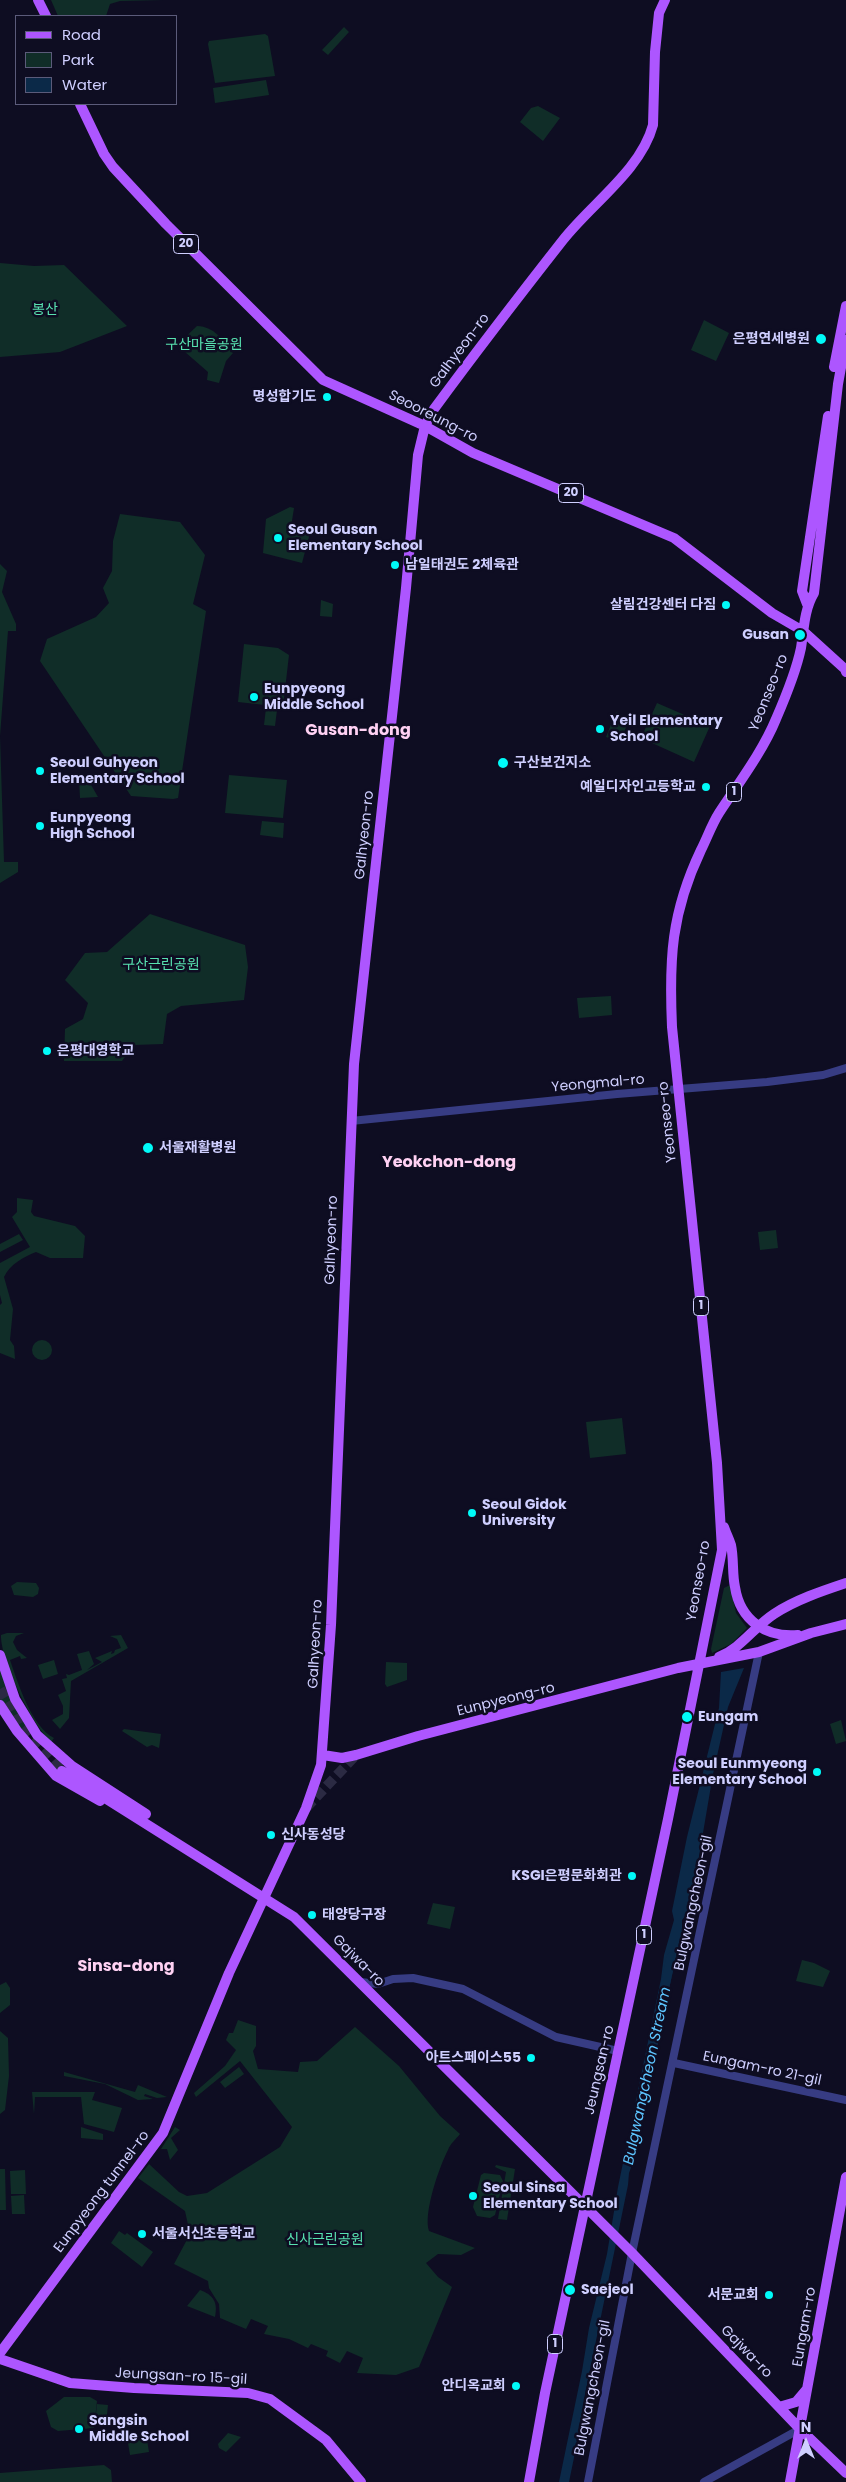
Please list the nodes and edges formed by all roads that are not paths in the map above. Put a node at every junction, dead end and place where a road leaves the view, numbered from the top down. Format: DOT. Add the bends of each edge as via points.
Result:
graph roads {
  1 [pos="38,0"];
  2 [pos="665,0"];
  3 [pos="46,15"];
  4 [pos="80,105"];
  5 [pos="846,306"];
  6 [pos="846,340"];
  7 [pos="425,426"];
  8 [pos="808,604"];
  9 [pos="803,631"];
  10 [pos="846,670"];
  11 [pos="846,1068"];
  12 [pos="679,1090"];
  13 [pos="351,1120"];
  14 [pos="721,1522"];
  15 [pos="846,1583"];
  16 [pos="846,1624"];
  17 [pos="758,1627"];
  18 [pos="812,1633"];
  19 [pos="759,1652"];
  20 [pos="0,1655"];
  21 [pos="698,1664"];
  22 [pos="0,1705"];
  23 [pos="28,1720"];
  24 [pos="17,1731"];
  25 [pos="37,1735"];
  26 [pos="27,1743"];
  27 [pos="323,1754"];
  28 [pos="61,1756"];
  29 [pos="48,1767"];
  30 [pos="62,1771"];
  31 [pos="166,1831"];
  32 [pos="265,1898"];
  33 [pos="361,1982"];
  34 [pos="618,2051"];
  35 [pos="674,2063"];
  36 [pos="846,2100"];
  37 [pos="846,2177"];
  38 [pos="584,2206"];
  39 [pos="630,2251"];
  40 [pos="0,2353"];
  41 [pos="0,2359"];
  42 [pos="808,2388"];
  43 [pos="779,2406"];
  44 [pos="800,2429"];
  45 [pos="814,2441"];
  46 [pos="796,2453"];
  47 [pos="846,2473"];
  48 [pos="361,2482"];
  49 [pos="529,2482"];
  50 [pos="588,2482"];
  51 [pos="704,2482"];
  52 [pos="790,2482"];
  1 -- 3 [label="main road"];
  2 -- 7 [label="main road, Galhyeon-ro" via="656,45 653,125 640,155 564,239 475,352"];
  4 -- 7 [label="main road, Seooreung-ro / 20" via="104,154 123,178 323,380"];
  5 -- 8 [label="main road, Yeonseo-ro / 1" via="836,352 802,591"];
  6 -- 8 [label="main road, Yeonseo-ro / 1" via="814,593"];
  7 -- 9 [label="main road, Seooreung-ro / 20" via="473,453 674,538 772,613"];
  7 -- 13 [label="main road, Galhyeon-ro" via="418,455"];
  8 -- 9 [label="main road, Yeonseo-ro / 1"];
  9 -- 10 [label="main road, Seooreung-ro / 20"];
  9 -- 12 [label="main road, Yeonseo-ro / 1" via="792,679 770,734 719,814 689,874 678,910 670,978"];
  11 -- 12 [label="street, Yeongmal-ro" via="802,1078"];
  12 -- 13 [label="street, Yeongmal-ro"];
  12 -- 14 [label="main road, Yeonseo-ro / 1"];
  13 -- 27 [label="main road, Galhyeon-ro"];
  14 -- 17 [label="main road" via="731,1544 738,1603"];
  14 -- 21 [label="main road, Yeonseo-ro / 1" via="722,1550"];
  15 -- 17 [label="main road" via="799,1601"];
  16 -- 18 [label="main road, Eunpyeong-ro"];
  17 -- 18 [label="main road" via="776,1634"];
  17 -- 21 [label="main road" via="730,1651"];
  18 -- 19 [label="main road, Eunpyeong-ro"];
  19 -- 21 [label="main road, Eunpyeong-ro"];
  19 -- 35 [label="street, Bulgwangcheon-gil"];
  20 -- 23 [label="main road" via="15,1699"];
  21 -- 27 [label="main road, Eunpyeong-ro" via="356,1755 342,1758"];
  21 -- 34 [label="main road, Jeungsan-ro / 1"];
  22 -- 24 [label="main road"];
  23 -- 24 [label="main road" via="26,1730"];
  23 -- 25 [label="main road"];
  24 -- 26 [label="main road"];
  25 -- 26 [label="main road" via="34,1744"];
  25 -- 28 [label="main road"];
  26 -- 29 [label="main road"];
  27 -- 32 [label="main road" via="306,1808"];
  28 -- 29 [label="main road" via="49,1751 44,1753 42,1758"];
  28 -- 31 [label="main road"];
  29 -- 31 [label="main road" via="56,1776 146,1828"];
  30 -- 31 [label="main road, Gajwa-ro"];
  31 -- 32 [label="main road, Gajwa-ro"];
  32 -- 33 [label="main road, Gajwa-ro" via="291,1914"];
  32 -- 40 [label="main road, Eunpyeong tunnel-ro" via="229,1973 163,2133"];
  33 -- 34 [label="street" via="378,1984 413,1978 463,1989 556,2037"];
  33 -- 38 [label="main road, Gajwa-ro"];
  34 -- 38 [label="main road, Jeungsan-ro / 1"];
  35 -- 36 [label="street, Eungam-ro 21-gil"];
  35 -- 39 [label="street, Bulgwangcheon-gil"];
  37 -- 42 [label="main road, Eungam-ro"];
  38 -- 39 [label="main road, Gajwa-ro"];
  38 -- 49 [label="main road, Jeungsan-ro / 1"];
  39 -- 43 [label="main road, Gajwa-ro"];
  39 -- 50 [label="street, Bulgwangcheon-gil"];
  41 -- 48 [label="main road, Jeungsan-ro 15-gil" via="70,2383 248,2393 270,2399 326,2440"];
  42 -- 43 [label="main road" via="796,2402"];
  42 -- 44 [label="main road, Eungam-ro"];
  43 -- 44 [label="main road, Gajwa-ro"];
  44 -- 45 [label="main road, Gajwa-ro"];
  44 -- 46 [label="main road, Eungam-ro"];
  44 -- 51 [label="street"];
  45 -- 46 [label="main road"];
  45 -- 47 [label="main road, Gajwa-ro"];
  46 -- 52 [label="main road, Eungam-ro"];
}
